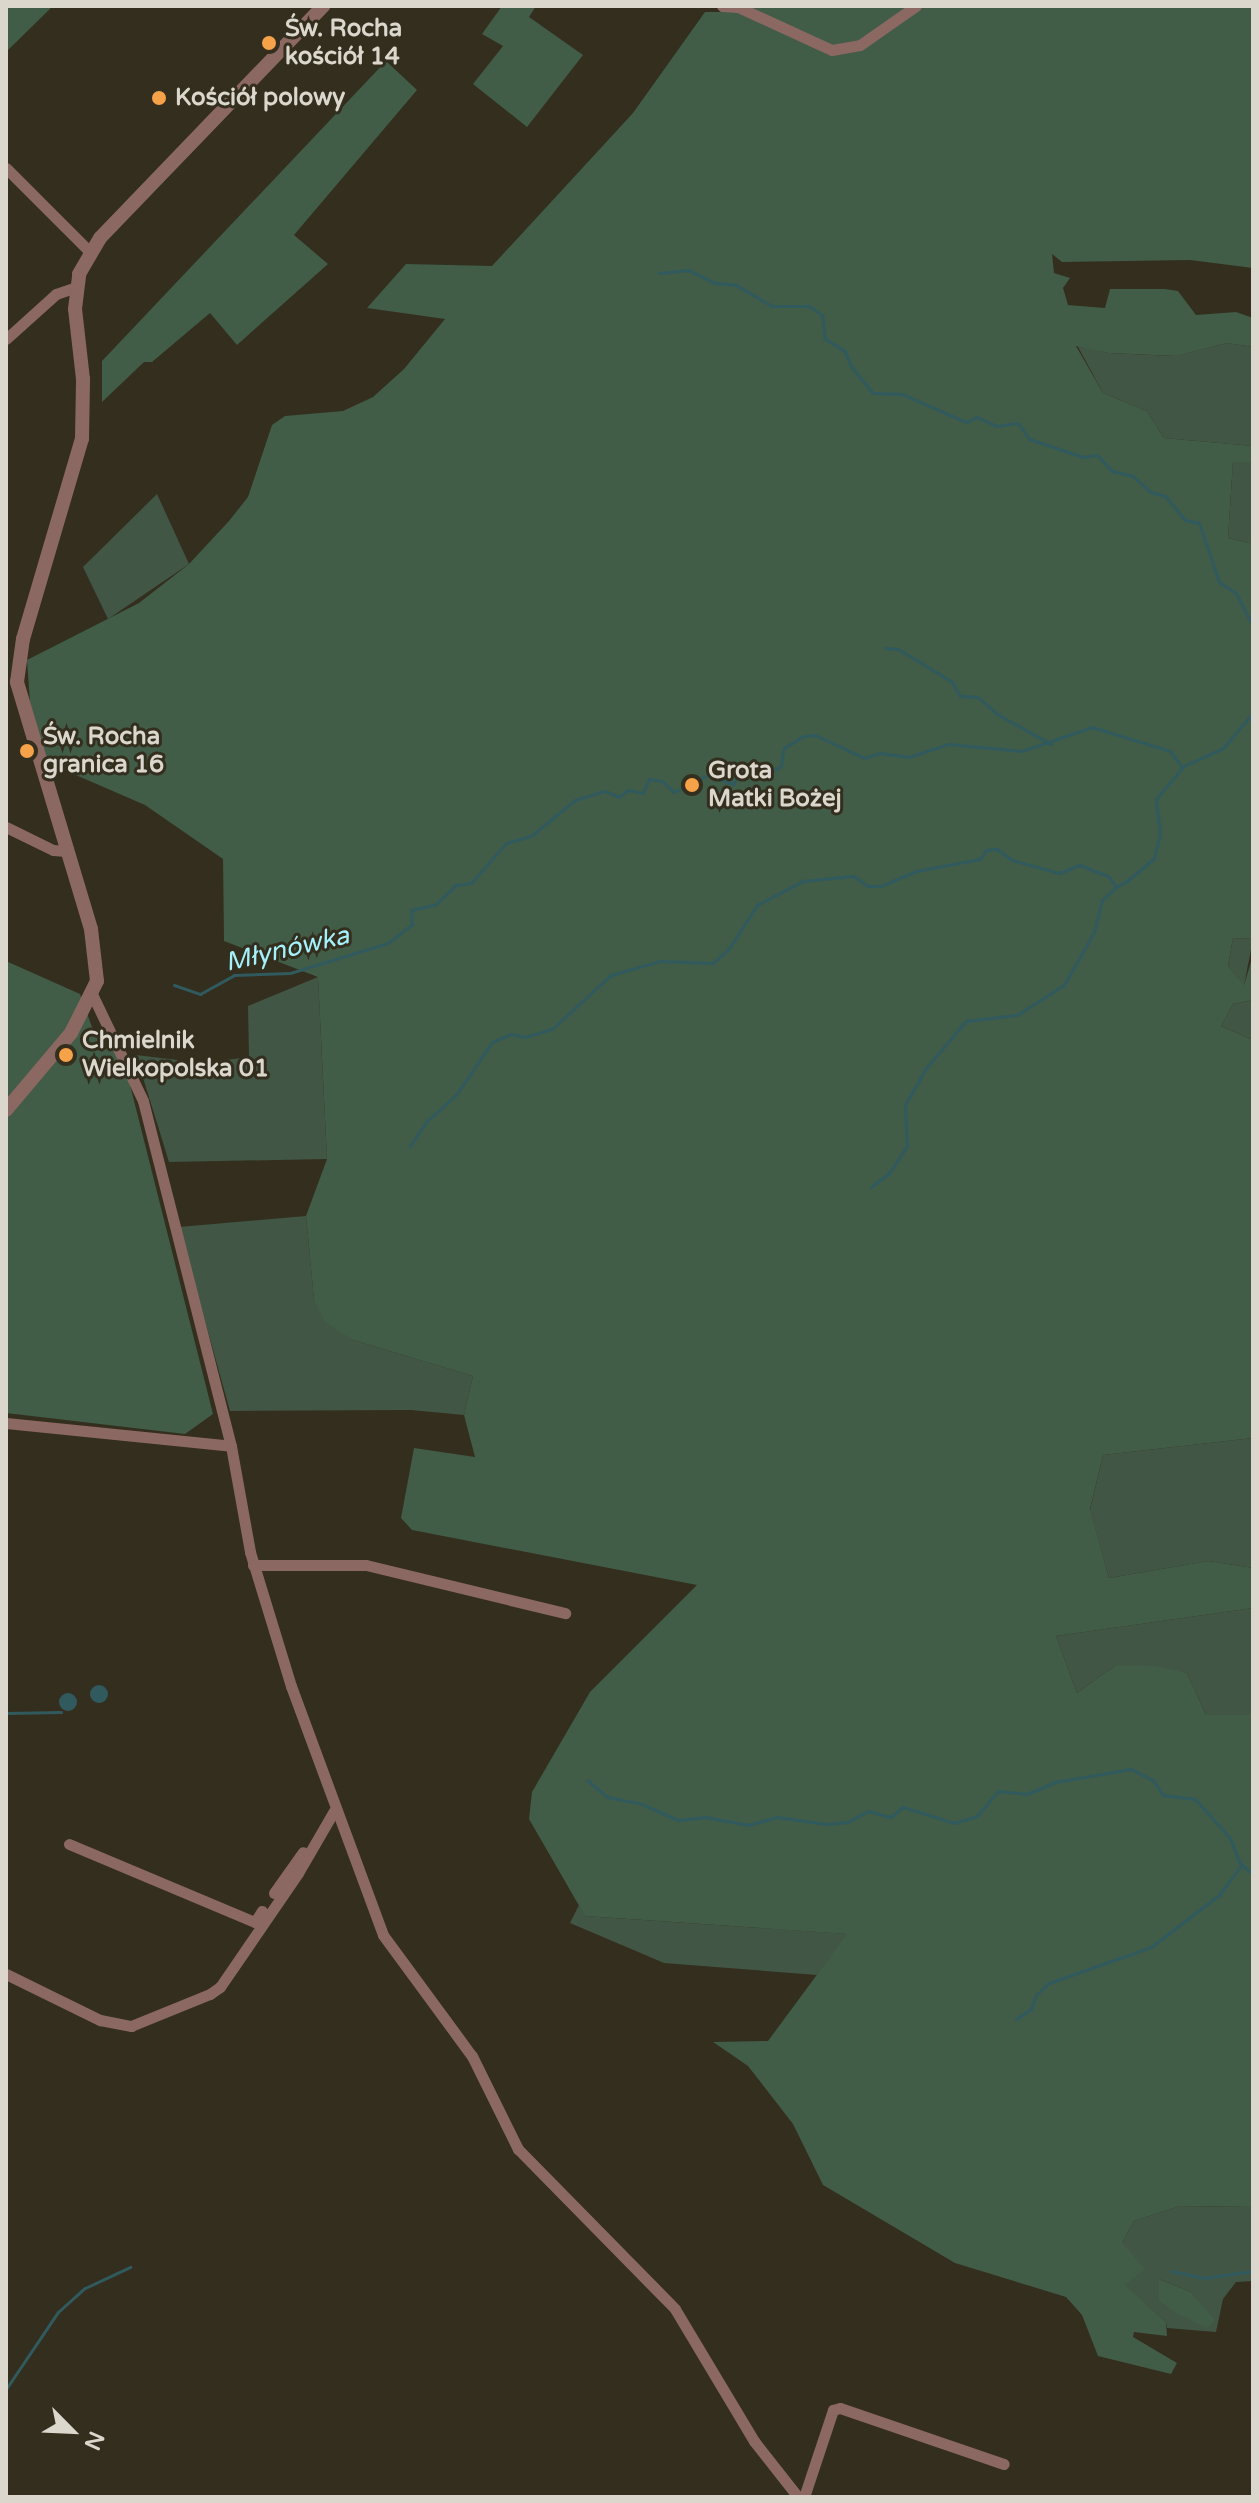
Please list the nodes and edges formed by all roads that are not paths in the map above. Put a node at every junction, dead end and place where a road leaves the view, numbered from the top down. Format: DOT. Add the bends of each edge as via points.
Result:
graph roads {
  1 [pos="323,6"];
  2 [pos="722,6"];
  3 [pos="916,6"];
  4 [pos="6,168"];
  5 [pos="90,252"];
  6 [pos="76,287"];
  7 [pos="6,339"];
  8 [pos="6,827"];
  9 [pos="66,851"];
  10 [pos="93,996"];
  11 [pos="6,1110"];
  12 [pos="6,1423"];
  13 [pos="231,1446"];
  14 [pos="253,1565"];
  15 [pos="565,1613"];
  16 [pos="336,1810"];
  17 [pos="69,1844"];
  18 [pos="6,1974"];
  19 [pos="1004,2464"];
  20 [pos="798,2497"];
  21 [pos="804,2497"];
  1 -- 5 [label="street"];
  2 -- 3 [label="street" via="738,7 832,50 860,45"];
  4 -- 5 [label="street"];
  5 -- 6 [label="street"];
  6 -- 7 [label="street" via="56,294"];
  6 -- 9 [label="street" via="82,439 17,672"];
  8 -- 9 [label="street"];
  9 -- 10 [label="street" via="95,947"];
  10 -- 11 [label="street" via="71,1033"];
  10 -- 13 [label="street" via="143,1101"];
  12 -- 13 [label="street"];
  13 -- 14 [label="street"];
  14 -- 15 [label="street" via="366,1565"];
  14 -- 16 [label="street"];
  16 -- 17 [label="street" via="255,1922"];
  16 -- 18 [label="street" via="220,1987 210,1994 131,2026 100,2020"];
  16 -- 20 [label="street" via="383,1935 472,2056 518,2149 675,2309 754,2441"];
  19 -- 21 [label="street" via="840,2408 827,2423"];
}
